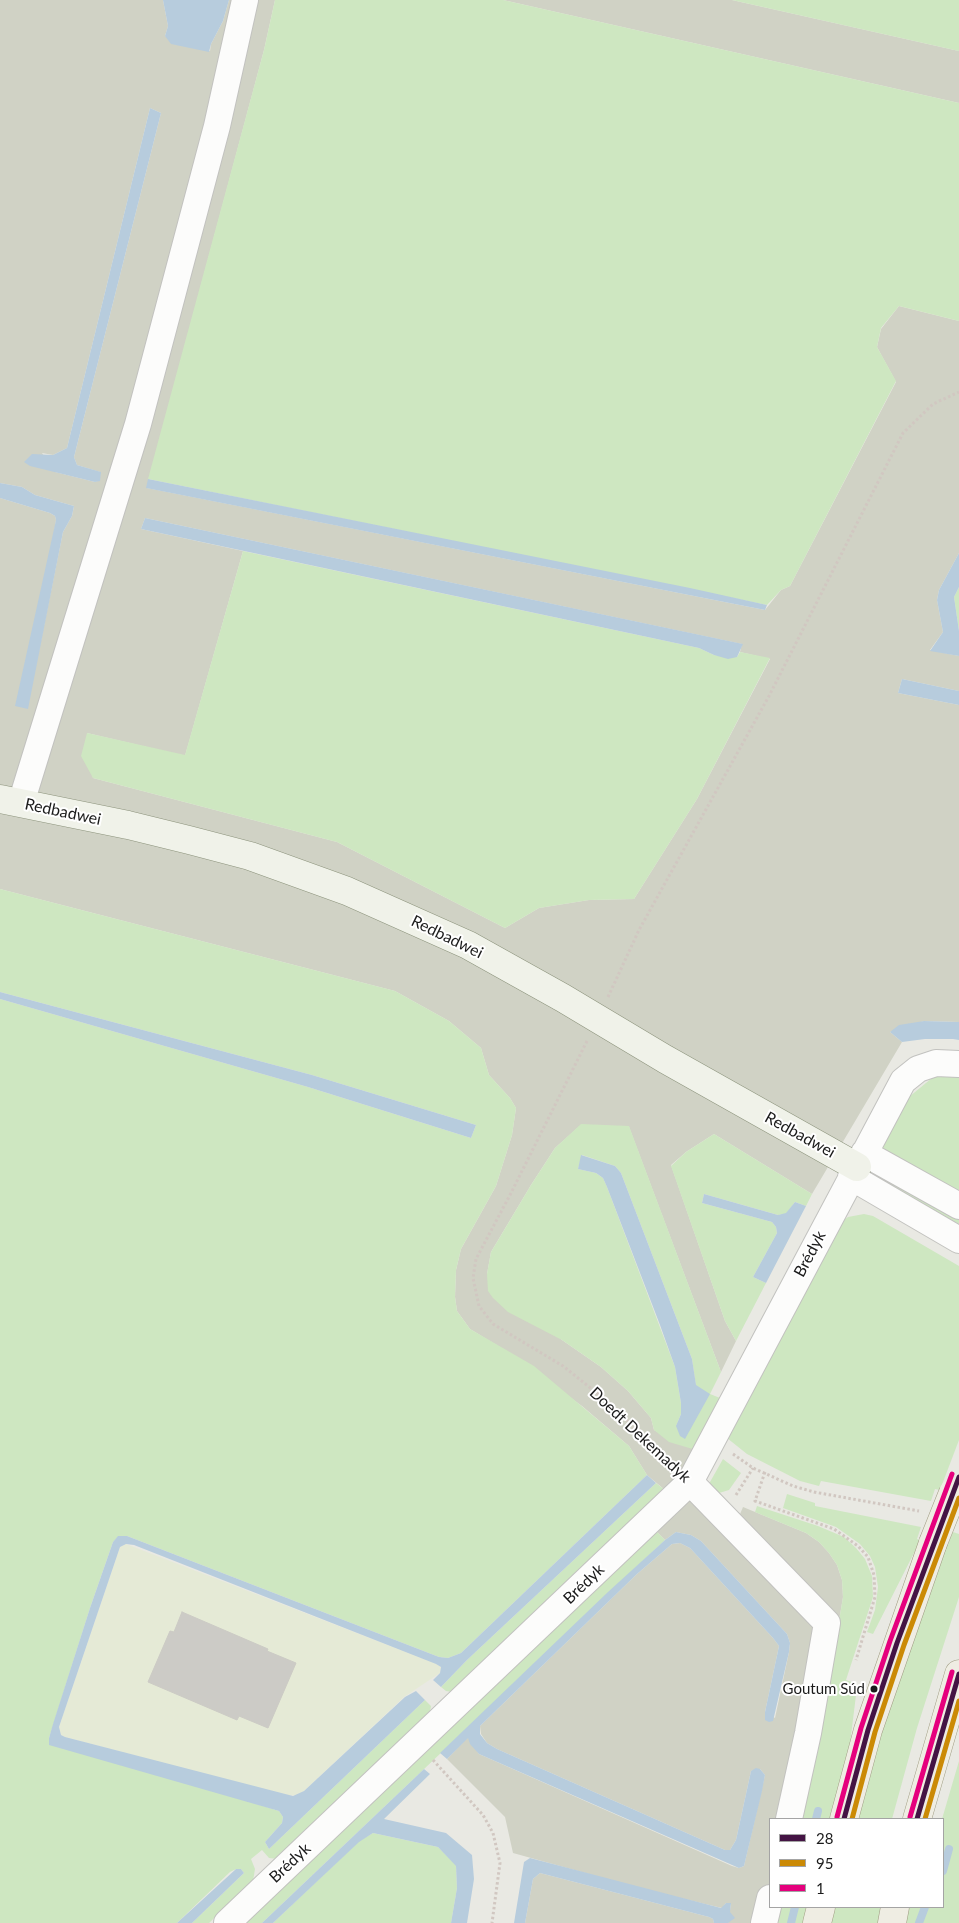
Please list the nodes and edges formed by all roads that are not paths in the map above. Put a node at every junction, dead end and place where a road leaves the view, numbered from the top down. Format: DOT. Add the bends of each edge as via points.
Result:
graph roads {
  1 [pos="245,0"];
  2 [pos="10,801"];
  3 [pos="959,1064"];
  4 [pos="857,1166"];
  5 [pos="959,1206"];
  6 [pos="959,1240"];
  7 [pos="690,1482"];
  8 [pos="956,1485"];
  9 [pos="959,1674"];
  10 [pos="789,1818"];
  11 [pos="844,1818"];
  12 [pos="917,1818"];
  13 [pos="769,1902"];
  14 [pos="821,1908"];
  15 [pos="895,1908"];
  16 [pos="227,1923"];
  17 [pos="764,1923"];
  18 [pos="817,1923"];
  19 [pos="892,1923"];
  1 -- 2 [label="street" via="217,126 138,424"];
  2 -- 4 [label="street, Redbadwei" via="128,825 250,856 347,891 468,945"];
  3 -- 4 [label="street, Brédyk" via="936,1063 918,1069 903,1081"];
  4 -- 5 [label="street, Redbadwei"];
  4 -- 6 [label="street, Redbadwei"];
  4 -- 7 [label="street, Brédyk"];
  7 -- 10 [label="street, Doedt Dekemadyk" via="827,1623"];
  7 -- 16 [label="street, Brédyk"];
  8 -- 11 [label="main road, bridge" via="868,1730"];
  9 -- 12 [label="main road"];
  13 -- 17 [label="street"];
  14 -- 18 [label="main road"];
  15 -- 19 [label="main road"];
}
